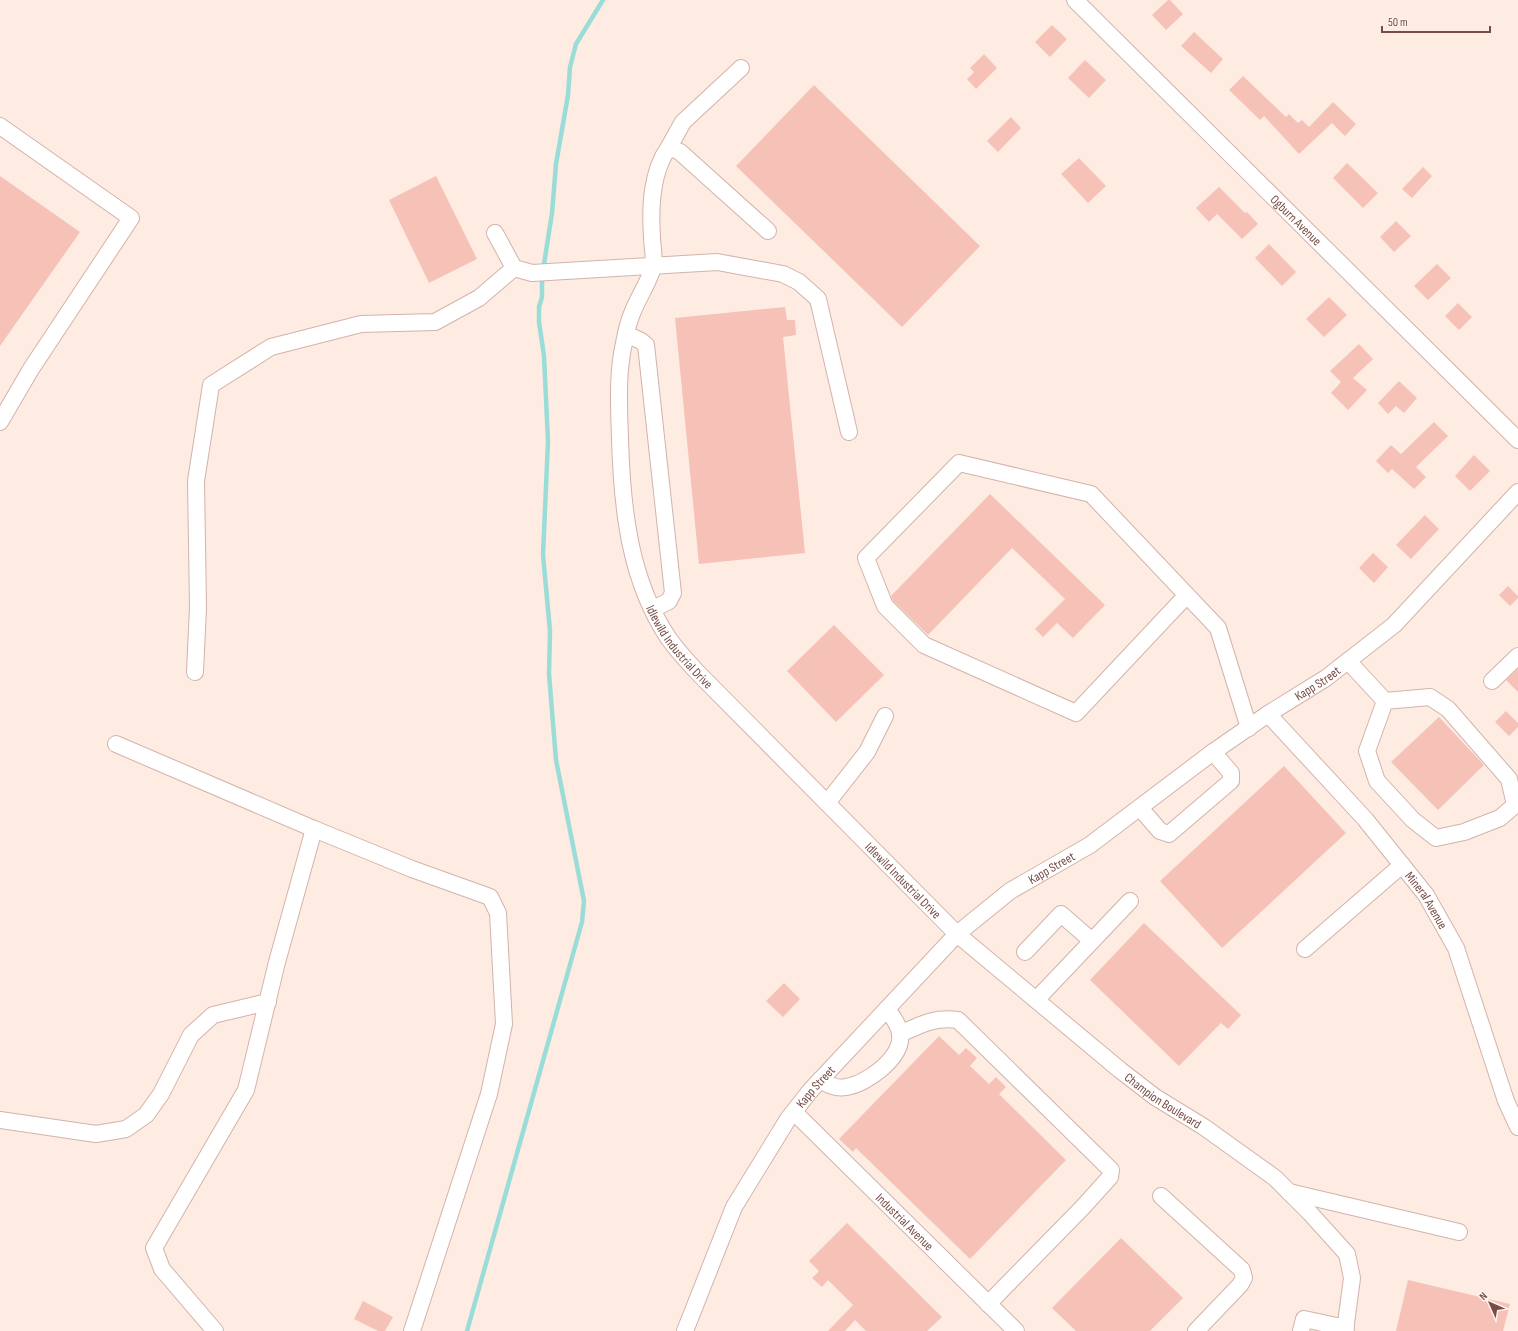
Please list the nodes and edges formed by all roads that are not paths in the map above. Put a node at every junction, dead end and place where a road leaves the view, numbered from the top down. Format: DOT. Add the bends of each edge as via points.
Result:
graph roads {
  1 [pos="1075,0"];
  2 [pos="741,68"];
  3 [pos="0,126"];
  4 [pos="669,147"];
  5 [pos="768,231"];
  6 [pos="495,233"];
  7 [pos="654,266"];
  8 [pos="514,268"];
  9 [pos="626,334"];
  10 [pos="0,422"];
  11 [pos="849,432"];
  12 [pos="1518,440"];
  13 [pos="1518,492"];
  14 [pos="1186,596"];
  15 [pos="653,609"];
  16 [pos="1518,656"];
  17 [pos="1348,661"];
  18 [pos="195,672"];
  19 [pos="1492,680"];
  20 [pos="1385,701"];
  21 [pos="1268,714"];
  22 [pos="885,716"];
  23 [pos="1249,728"];
  24 [pos="116,744"];
  25 [pos="1212,752"];
  26 [pos="827,803"];
  27 [pos="1140,808"];
  28 [pos="314,829"];
  29 [pos="1402,865"];
  30 [pos="1130,902"];
  31 [pos="957,934"];
  32 [pos="1092,941"];
  33 [pos="1305,949"];
  34 [pos="1025,952"];
  35 [pos="1036,1000"];
  36 [pos="268,1002"];
  37 [pos="886,1009"];
  38 [pos="900,1034"];
  39 [pos="820,1080"];
  40 [pos="794,1112"];
  41 [pos="0,1120"];
  42 [pos="1518,1127"];
  43 [pos="1289,1192"];
  44 [pos="1161,1196"];
  45 [pos="1459,1232"];
  46 [pos="988,1304"];
  47 [pos="1346,1330"];
  48 [pos="215,1331"];
  49 [pos="412,1331"];
  50 [pos="685,1331"];
  51 [pos="1016,1331"];
  52 [pos="1196,1331"];
  53 [pos="1301,1331"];
  1 -- 12 [label="street, Ogburn Avenue"];
  2 -- 4 [label="street" via="683,122"];
  3 -- 10 [label="street" via="131,218 31,369"];
  4 -- 5 [label="street" via="680,152"];
  4 -- 7 [label="street" via="661,158 650,207"];
  6 -- 8 [label="street"];
  7 -- 8 [label="street" via="532,273"];
  7 -- 9 [label="street, Idlewild Industrial Drive" via="632,312"];
  7 -- 11 [label="street" via="717,262 783,274 799,282 818,298"];
  8 -- 18 [label="street" via="479,298 435,322 362,324 271,347 211,385 196,481 198,607"];
  9 -- 15 [label="street, Idlewild Industrial Drive" via="619,396 622,482 626,521 633,553"];
  9 -- 15 [label="street" via="646,345 673,593 669,601"];
  13 -- 17 [label="street, Kapp Street" via="1394,625"];
  14 -- 14 [label="street" via="1091,494 959,463 866,558 885,606 924,645 1076,713"];
  14 -- 23 [label="street" via="1218,628"];
  15 -- 26 [label="street, Idlewild Industrial Drive" via="684,658"];
  16 -- 19 [label="street"];
  17 -- 20 [label="street"];
  17 -- 21 [label="street, Kapp Street" via="1326,678"];
  20 -- 20 [label="street" via="1367,751 1377,781 1413,820 1436,838 1464,832 1500,818 1515,805 1509,779 1448,709 1430,697"];
  21 -- 23 [label="street, Kapp Street"];
  21 -- 29 [label="street, Mineral Avenue" via="1365,819"];
  22 -- 26 [label="street" via="867,752"];
  23 -- 25 [label="street, Kapp Street"];
  24 -- 28 [label="street"];
  25 -- 27 [label="street, Kapp Street"];
  25 -- 27 [label="street" via="1231,773 1231,781 1169,834 1160,831"];
  26 -- 31 [label="street, Idlewild Industrial Drive"];
  27 -- 31 [label="street, Kapp Street" via="1090,845 1010,891"];
  28 -- 36 [label="street"];
  28 -- 49 [label="street" via="412,869 490,896 498,913 504,1024 489,1094"];
  29 -- 33 [label="street"];
  29 -- 42 [label="street, Mineral Avenue" via="1426,895 1456,948 1506,1101"];
  30 -- 32 [label="street"];
  31 -- 35 [label="street, Champion Boulevard"];
  31 -- 37 [label="street, Kapp Street"];
  32 -- 34 [label="street" via="1061,914"];
  32 -- 35 [label="street"];
  35 -- 43 [label="street, Champion Boulevard" via="1155,1097 1236,1149 1276,1178"];
  36 -- 41 [label="street" via="213,1015 191,1036 161,1094 146,1115 126,1129 96,1134"];
  36 -- 48 [label="street" via="246,1090 154,1248 162,1269"];
  37 -- 38 [label="street"];
  37 -- 39 [label="street, Kapp Street"];
  38 -- 39 [label="street" via="900,1044 895,1054 871,1077 845,1088 835,1088"];
  38 -- 46 [label="street" via="942,1018 958,1020 1111,1170 1110,1177 1088,1202"];
  39 -- 40 [label="street, Kapp Street"];
  40 -- 46 [label="street, Industrial Avenue"];
  40 -- 50 [label="street, Kapp Street" via="734,1207"];
  43 -- 45 [label="street"];
  43 -- 47 [label="street, Champion Boulevard" via="1347,1254 1352,1278"];
  44 -- 52 [label="street" via="1242,1270 1244,1278 1240,1285"];
  46 -- 51 [label="street, Industrial Avenue"];
  47 -- 53 [label="street" via="1304,1319"];
}
